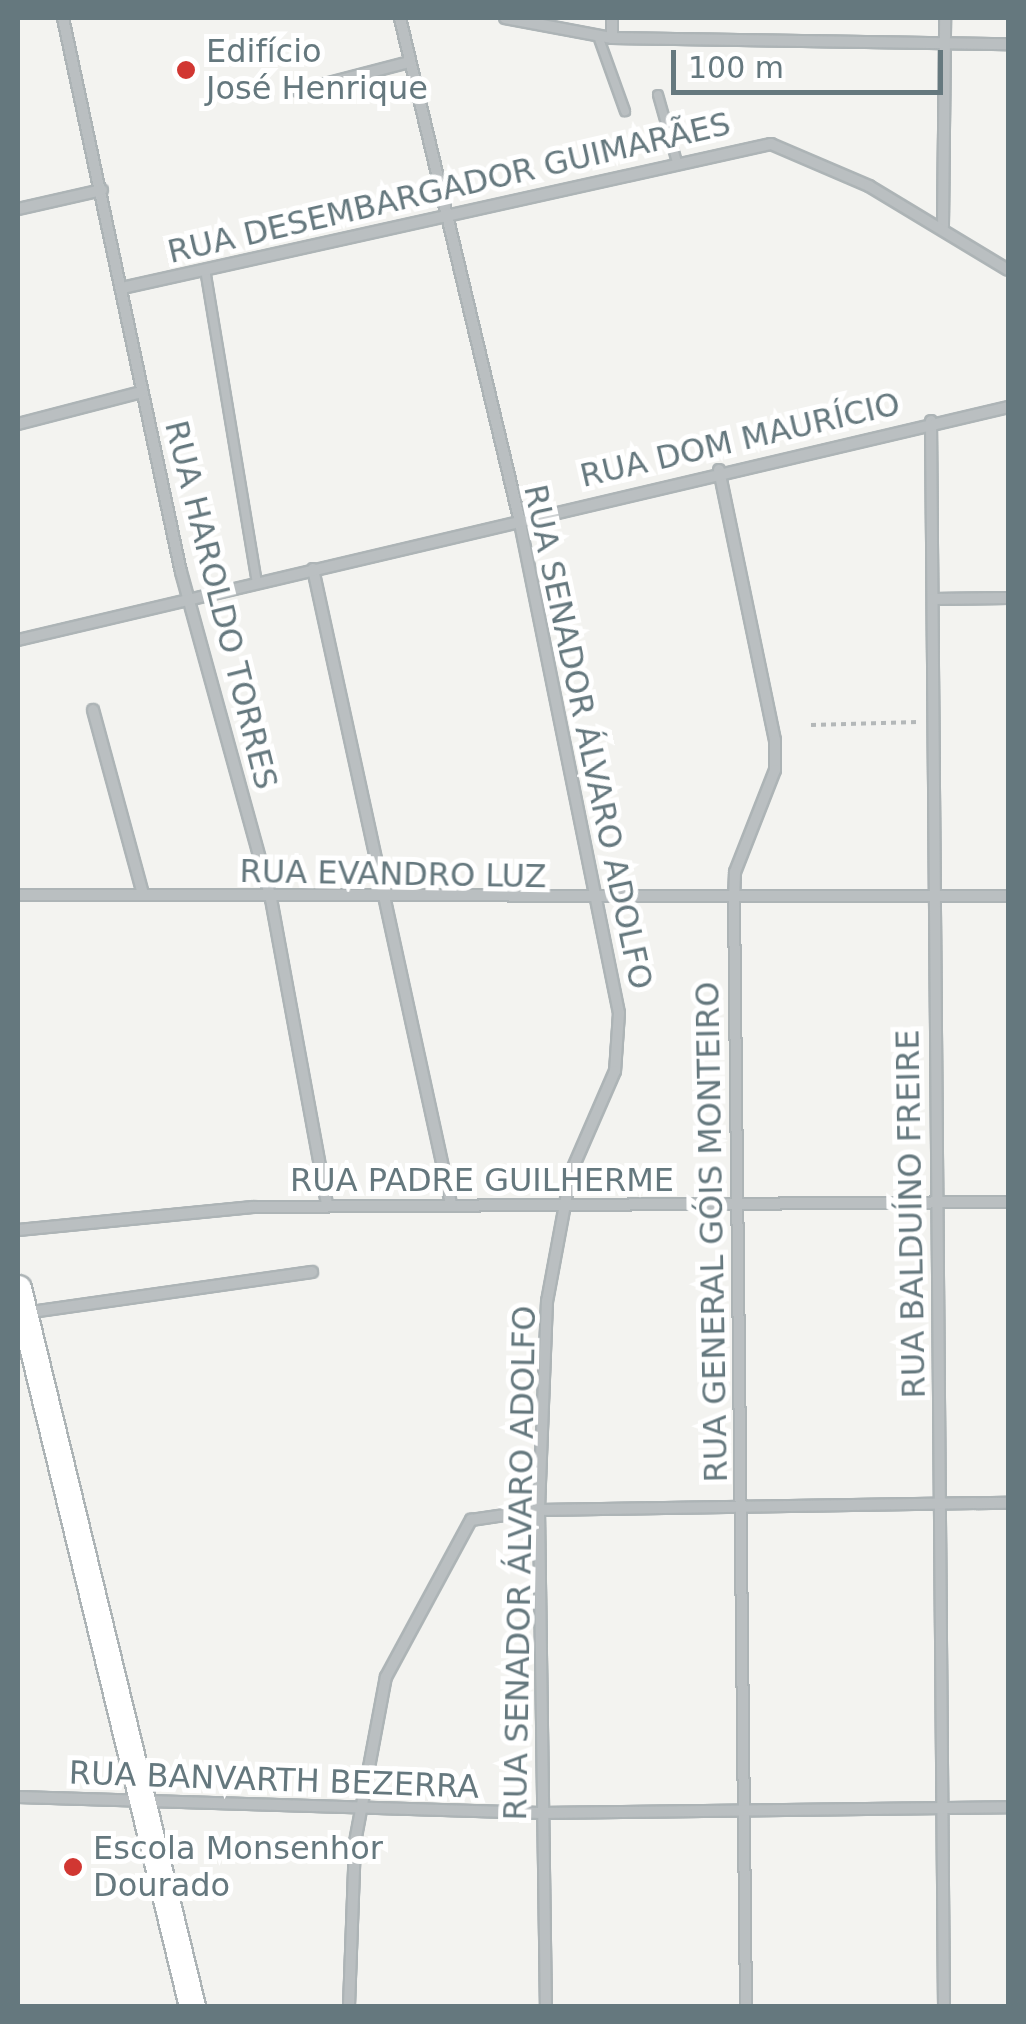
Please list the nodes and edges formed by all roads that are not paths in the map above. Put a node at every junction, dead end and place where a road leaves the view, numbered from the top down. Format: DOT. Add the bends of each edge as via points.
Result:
graph roads {
  1 [pos="64,18"];
  2 [pos="400,18"];
  3 [pos="505,18"];
  4 [pos="612,18"];
  5 [pos="945,18"];
  6 [pos="598,36"];
  7 [pos="612,38"];
  8 [pos="945,43"];
  9 [pos="1008,44"];
  10 [pos="409,62"];
  11 [pos="298,91"];
  12 [pos="658,95"];
  13 [pos="625,111"];
  14 [pos="676,162"];
  15 [pos="102,190"];
  16 [pos="18,209"];
  17 [pos="449,215"];
  18 [pos="943,226"];
  19 [pos="205,269"];
  20 [pos="1008,270"];
  21 [pos="122,288"];
  22 [pos="142,392"];
  23 [pos="1008,407"];
  24 [pos="931,421"];
  25 [pos="18,424"];
  26 [pos="719,470"];
  27 [pos="519,518"];
  28 [pos="313,569"];
  29 [pos="257,583"];
  30 [pos="192,597"];
  31 [pos="1008,598"];
  32 [pos="933,600"];
  33 [pos="18,640"];
  34 [pos="93,710"];
  35 [pos="18,894"];
  36 [pos="143,894"];
  37 [pos="1008,896"];
  38 [pos="382,898"];
  39 [pos="932,898"];
  40 [pos="271,899"];
  41 [pos="734,900"];
  42 [pos="602,901"];
  43 [pos="1008,1202"];
  44 [pos="562,1203"];
  45 [pos="451,1204"];
  46 [pos="735,1204"];
  47 [pos="938,1204"];
  48 [pos="327,1205"];
  49 [pos="18,1230"];
  50 [pos="312,1272"];
  51 [pos="20,1301"];
  52 [pos="938,1502"];
  53 [pos="1008,1503"];
  54 [pos="740,1506"];
  55 [pos="539,1510"];
  56 [pos="18,1797"];
  57 [pos="143,1800"];
  58 [pos="940,1807"];
  59 [pos="1008,1807"];
  60 [pos="360,1810"];
  61 [pos="745,1811"];
  62 [pos="541,1813"];
  63 [pos="192,2006"];
  64 [pos="350,2006"];
  65 [pos="546,2006"];
  66 [pos="746,2006"];
  67 [pos="944,2006"];
  1 -- 15 [label="street, RUA HAROLDO TORRES"];
  2 -- 10 [label="street, RUA SENADOR ÁLVARO ADOLFO"];
  3 -- 6 [label="street"];
  4 -- 7 [label="street"];
  5 -- 8 [label="street"];
  6 -- 7 [label="street"];
  6 -- 13 [label="lane"];
  7 -- 8 [label="street"];
  8 -- 9 [label="street"];
  8 -- 18 [label="street"];
  10 -- 11 [label="street"];
  10 -- 17 [label="street, RUA SENADOR ÁLVARO ADOLFO"];
  12 -- 14 [label="lane"];
  14 -- 17 [label="street, RUA DESEMBARGADOR GUIMARÃES"];
  14 -- 18 [label="street, RUA DESEMBARGADOR GUIMARÃES" via="788,148"];
  15 -- 16 [label="street"];
  15 -- 21 [label="street, RUA HAROLDO TORRES"];
  17 -- 19 [label="street, RUA DESEMBARGADOR GUIMARÃES"];
  17 -- 27 [label="street, RUA SENADOR ÁLVARO ADOLFO"];
  18 -- 20 [label="street"];
  19 -- 21 [label="street, RUA DESEMBARGADOR GUIMARÃES"];
  19 -- 29 [label="lane"];
  21 -- 22 [label="street, RUA HAROLDO TORRES"];
  22 -- 25 [label="street"];
  22 -- 30 [label="street, RUA HAROLDO TORRES"];
  23 -- 24 [label="street, RUA DOM MAURÍCIO"];
  24 -- 26 [label="street, RUA DOM MAURÍCIO"];
  24 -- 32 [label="street, RUA BALDUÍNO FREIRE"];
  26 -- 27 [label="street, RUA DOM MAURÍCIO"];
  26 -- 41 [label="street, RUA GENERAL GÓIS MONTEIRO" via="775,740 775,770 740,857"];
  27 -- 28 [label="street, RUA DOM MAURÍCIO"];
  27 -- 42 [label="street, RUA SENADOR ÁLVARO ADOLFO"];
  28 -- 29 [label="street, RUA DOM MAURÍCIO"];
  28 -- 38 [label="street"];
  29 -- 30 [label="street, RUA DOM MAURÍCIO"];
  30 -- 33 [label="street, RUA DOM MAURÍCIO"];
  30 -- 40 [label="street, RUA HAROLDO TORRES"];
  31 -- 32 [label="street"];
  32 -- 39 [label="street, RUA BALDUÍNO FREIRE"];
  34 -- 36 [label="street"];
  35 -- 36 [label="street, RUA EVANDRO LUZ"];
  36 -- 40 [label="street, RUA EVANDRO LUZ"];
  37 -- 39 [label="street, RUA EVANDRO LUZ"];
  38 -- 40 [label="street, RUA EVANDRO LUZ"];
  38 -- 42 [label="street, RUA EVANDRO LUZ"];
  38 -- 45 [label="street"];
  39 -- 41 [label="street, RUA EVANDRO LUZ"];
  39 -- 47 [label="street, RUA BALDUÍNO FREIRE"];
  40 -- 48 [label="street, RUA HAROLDO TORRES"];
  41 -- 42 [label="street, RUA EVANDRO LUZ"];
  41 -- 46 [label="street, RUA GENERAL GÓIS MONTEIRO"];
  42 -- 44 [label="street, RUA SENADOR ÁLVARO ADOLFO" via="620,1048"];
  43 -- 47 [label="street, RUA PADRE GUILHERME"];
  44 -- 45 [label="street, RUA PADRE GUILHERME"];
  44 -- 46 [label="street, RUA PADRE GUILHERME"];
  44 -- 55 [label="street, RUA SENADOR ÁLVARO ADOLFO" via="547,1301"];
  45 -- 48 [label="street, RUA PADRE GUILHERME"];
  46 -- 47 [label="street, RUA PADRE GUILHERME"];
  46 -- 54 [label="street, RUA GENERAL GÓIS MONTEIRO"];
  47 -- 52 [label="street, RUA BALDUÍNO FREIRE"];
  48 -- 49 [label="street, RUA PADRE GUILHERME"];
  50 -- 51 [label="street"];
  51 -- 57 [label="main road"];
  52 -- 53 [label="street"];
  52 -- 54 [label="street"];
  52 -- 58 [label="street, RUA BALDUÍNO FREIRE"];
  54 -- 55 [label="street"];
  54 -- 61 [label="street, RUA GENERAL GÓIS MONTEIRO"];
  55 -- 60 [label="street" via="471,1520 392,1658"];
  55 -- 62 [label="street, RUA SENADOR ÁLVARO ADOLFO"];
  56 -- 57 [label="street, RUA BANVARTH BEZERRA"];
  57 -- 60 [label="street, RUA BANVARTH BEZERRA"];
  57 -- 63 [label="main road"];
  58 -- 59 [label="street, RUA BANVARTH BEZERRA"];
  58 -- 61 [label="street, RUA BANVARTH BEZERRA"];
  58 -- 67 [label="street, RUA BALDUÍNO FREIRE"];
  60 -- 62 [label="street, RUA BANVARTH BEZERRA"];
  60 -- 64 [label="street"];
  61 -- 62 [label="street, RUA BANVARTH BEZERRA"];
  61 -- 66 [label="street, RUA GENERAL GÓIS MONTEIRO"];
  62 -- 65 [label="street, RUA SENADOR ÁLVARO ADOLFO"];
}
